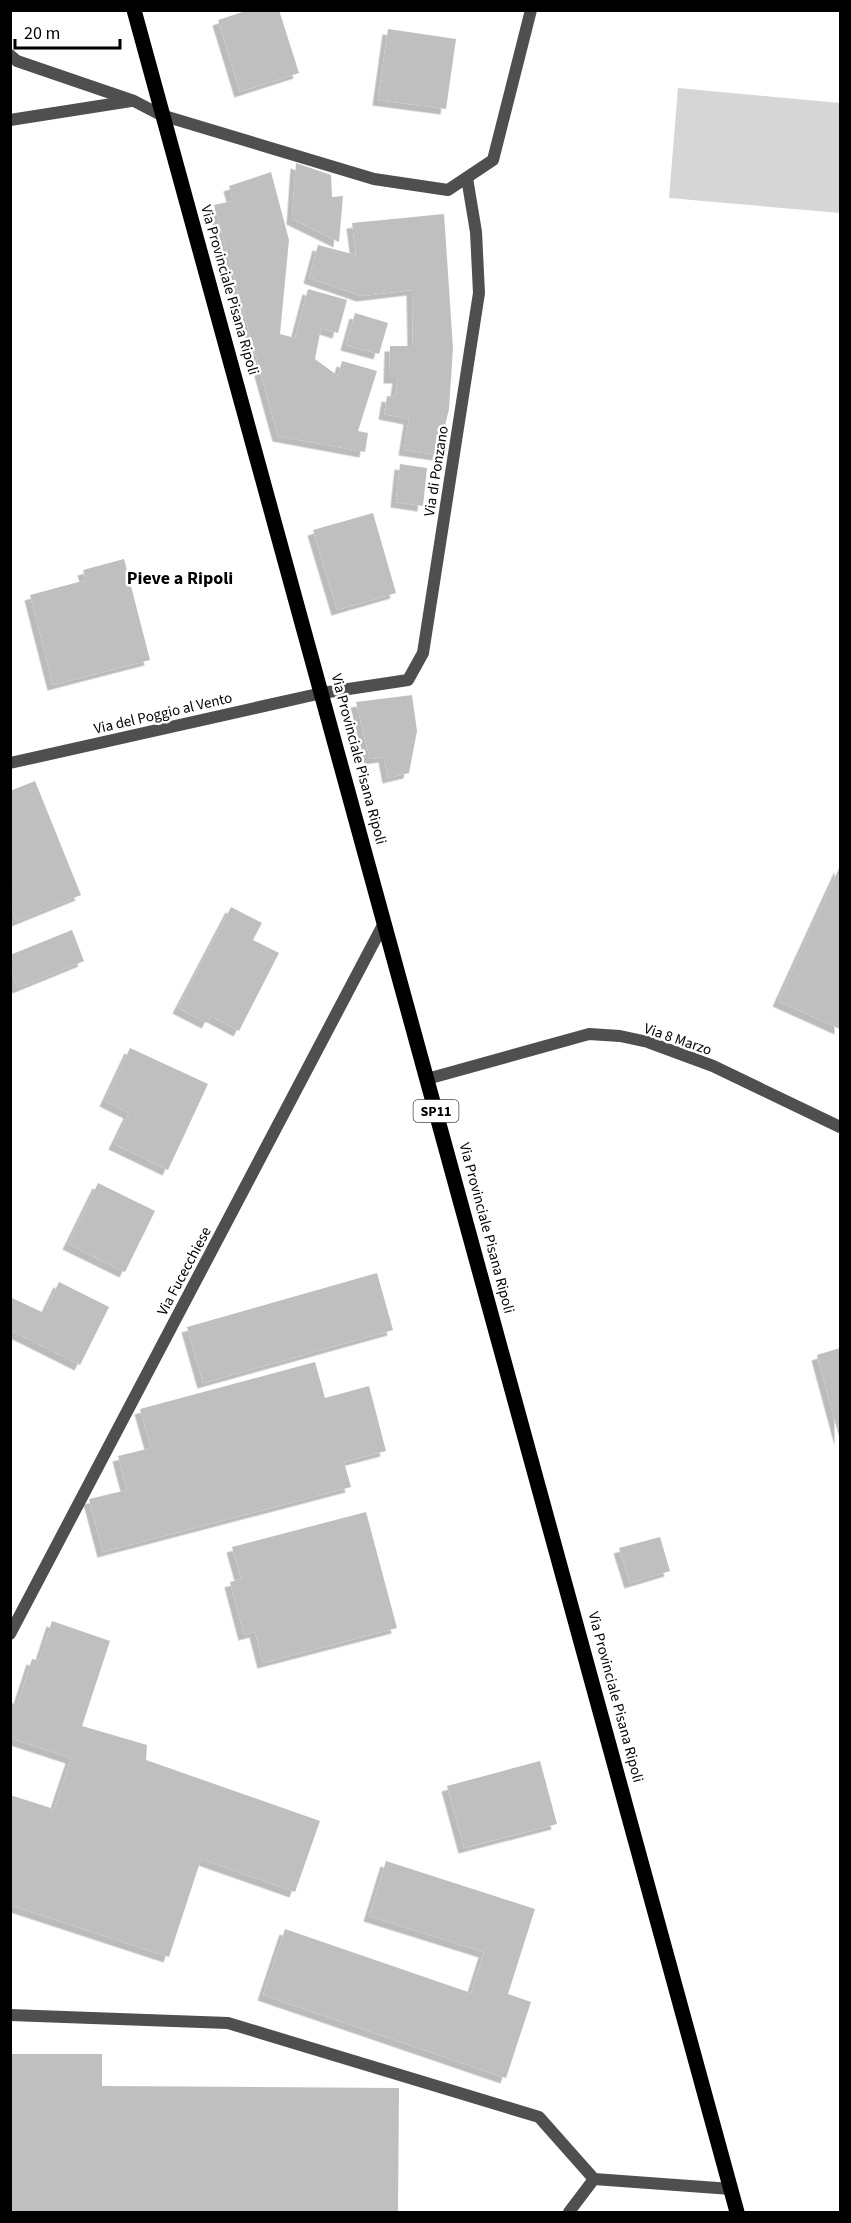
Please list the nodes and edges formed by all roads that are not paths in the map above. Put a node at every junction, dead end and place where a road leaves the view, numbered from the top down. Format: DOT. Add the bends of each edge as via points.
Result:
graph roads {
  1 [pos="134,10"];
  2 [pos="531,10"];
  3 [pos="10,55"];
  4 [pos="134,101"];
  5 [pos="161,115"];
  6 [pos="10,120"];
  7 [pos="467,178"];
  8 [pos="322,693"];
  9 [pos="10,764"];
  10 [pos="384,922"];
  11 [pos="427,1080"];
  12 [pos="840,1126"];
  13 [pos="10,1634"];
  14 [pos="10,2015"];
  15 [pos="594,2180"];
  16 [pos="731,2189"];
  17 [pos="569,2212"];
  18 [pos="737,2212"];
  1 -- 5 [label="main road, Via Provinciale Pisana Ripoli / SP11"];
  2 -- 7 [label="street" via="493,160"];
  3 -- 4 [label="street" via="17,61"];
  4 -- 5 [label="street"];
  4 -- 6 [label="street"];
  5 -- 7 [label="street" via="374,179 448,190"];
  5 -- 8 [label="main road, Via Provinciale Pisana Ripoli / SP11"];
  7 -- 8 [label="street, Via di Ponzano" via="476,232 478,293 423,653 408,680"];
  8 -- 9 [label="street, Via del Poggio al Vento"];
  8 -- 10 [label="main road, Via Provinciale Pisana Ripoli / SP11"];
  10 -- 11 [label="main road, Via Provinciale Pisana Ripoli / SP11"];
  10 -- 13 [label="street, Via Fucecchiese"];
  11 -- 12 [label="street, Via 8 Marzo" via="589,1034 620,1036 713,1066"];
  11 -- 16 [label="main road, Via Provinciale Pisana Ripoli / SP11"];
  14 -- 15 [label="street" via="228,2023 539,2117"];
  15 -- 16 [label="street"];
  15 -- 17 [label="street"];
  16 -- 18 [label="main road, Via Provinciale Pisana Ripoli / SP11"];
}
